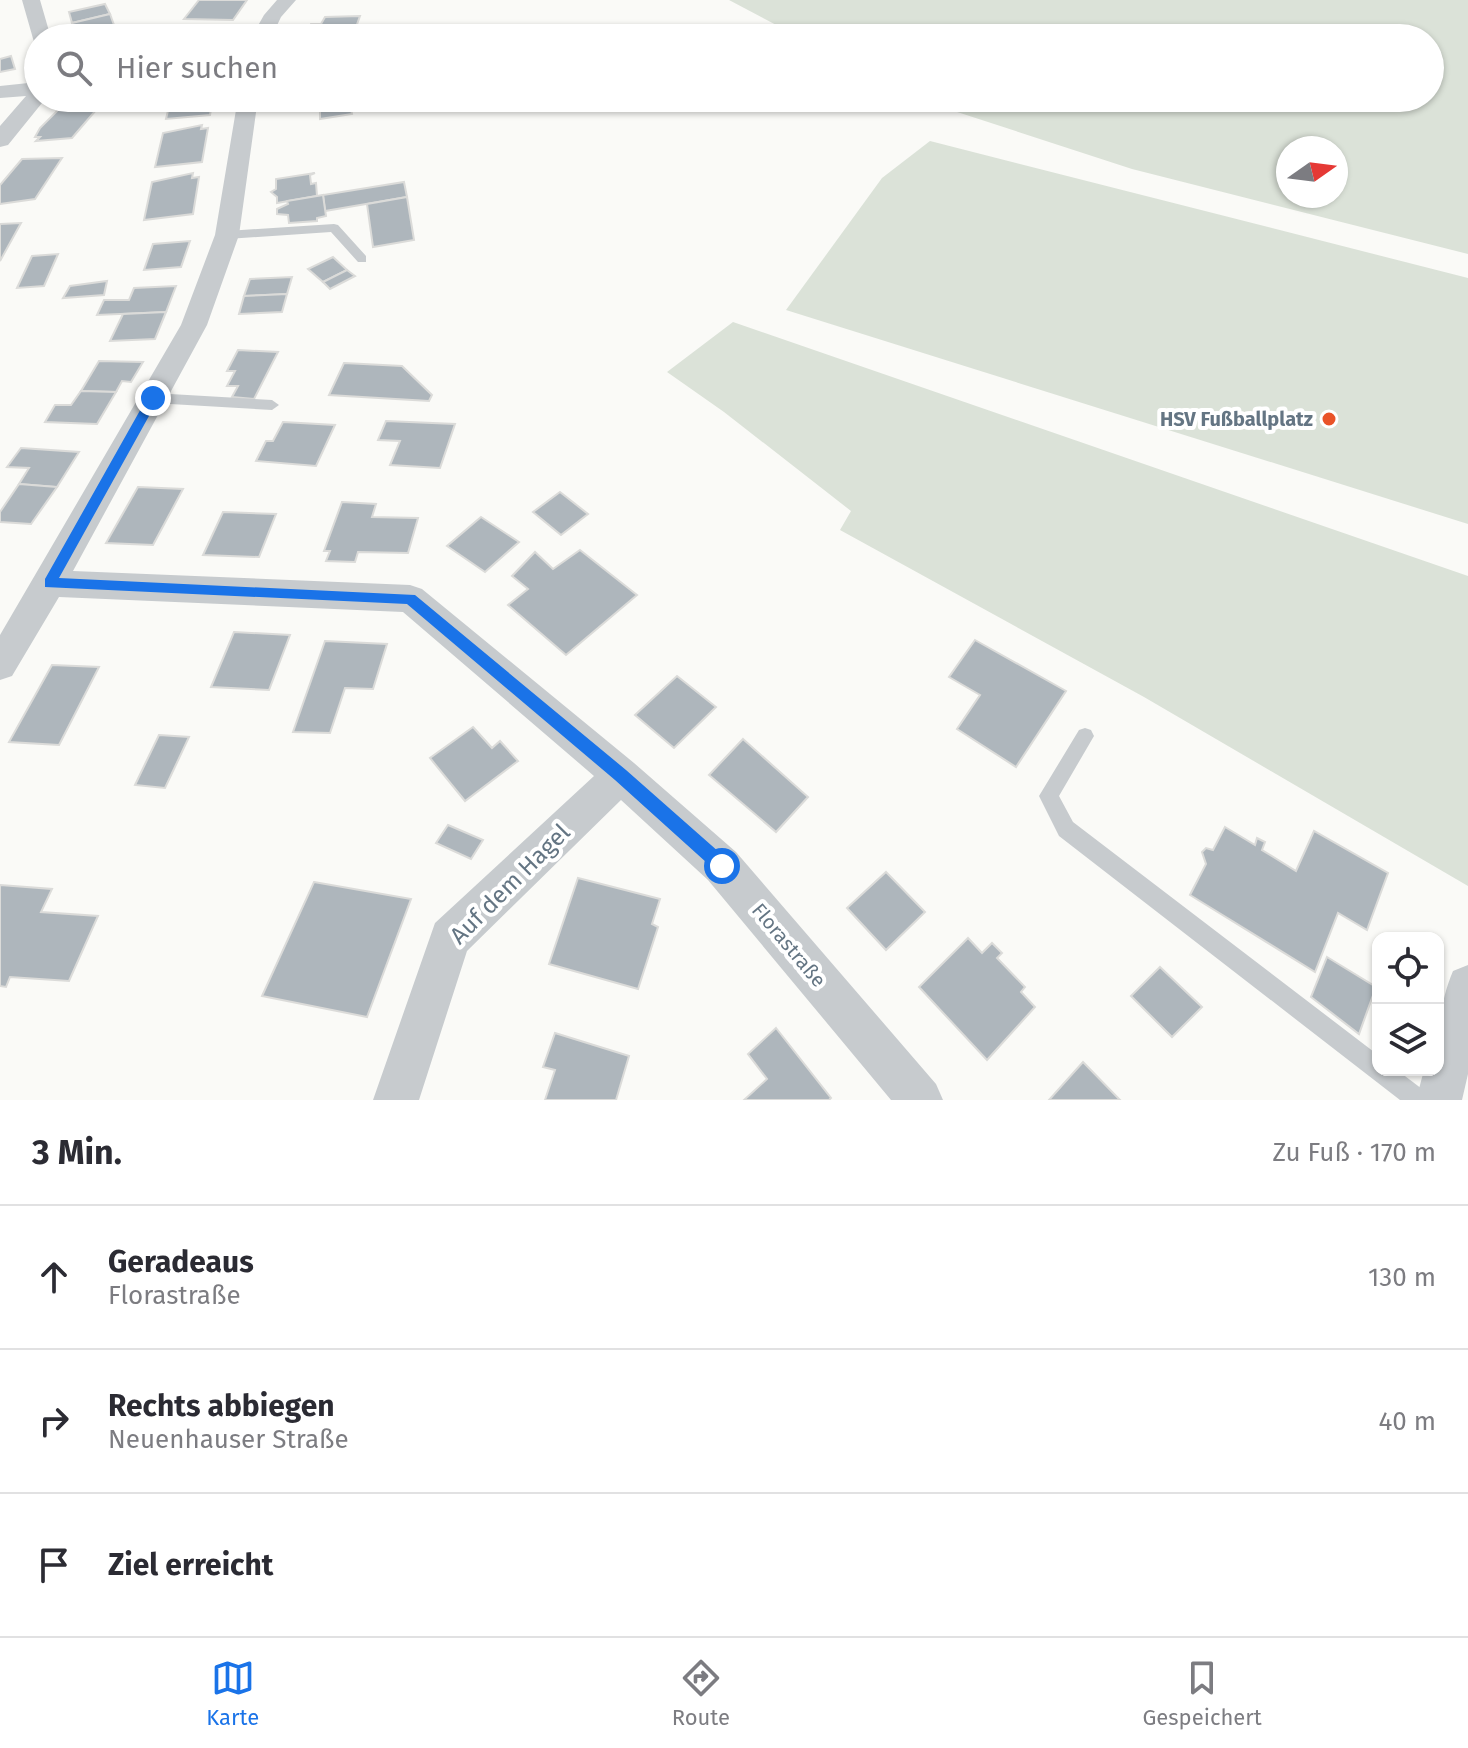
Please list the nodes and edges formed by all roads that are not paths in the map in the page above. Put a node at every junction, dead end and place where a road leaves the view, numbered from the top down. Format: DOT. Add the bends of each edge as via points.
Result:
graph roads {
  1 [pos="31,0"];
  2 [pos="287,0"];
  3 [pos="37,24"];
  4 [pos="268,24"];
  5 [pos="24,91"];
  6 [pos="0,92"];
  7 [pos="24,109"];
  8 [pos="246,112"];
  9 [pos="0,140"];
  10 [pos="227,235"];
  11 [pos="362,259"];
  12 [pos="153,398"];
  13 [pos="272,405"];
  14 [pos="50,583"];
  15 [pos="0,665"];
  16 [pos="1085,736"];
  17 [pos="621,775"];
  18 [pos="1468,986"];
  19 [pos="1372,1065"];
  20 [pos="1386,1076"];
  21 [pos="396,1100"];
  22 [pos="920,1100"];
  23 [pos="1418,1100"];
  24 [pos="1439,1100"];
  1 -- 3 [label="street"];
  2 -- 4 [label="street"];
  5 -- 6 [label="street"];
  7 -- 9 [label="street"];
  8 -- 10 [label="street"];
  10 -- 11 [label="lane" via="334,228"];
  10 -- 12 [label="street" via="194,325"];
  12 -- 13 [label="lane"];
  12 -- 14 [label="street"];
  14 -- 15 [label="street"];
  14 -- 17 [label="street, Florastraße" via="410,599"];
  16 -- 19 [label="lane" via="1049,796 1066,829"];
  17 -- 21 [label="street, Auf dem Hagel" via="450,938"];
  17 -- 22 [label="street, Florastraße" via="722,866"];
  18 -- 24 [label="street"];
  20 -- 23 [label="lane"];
}
